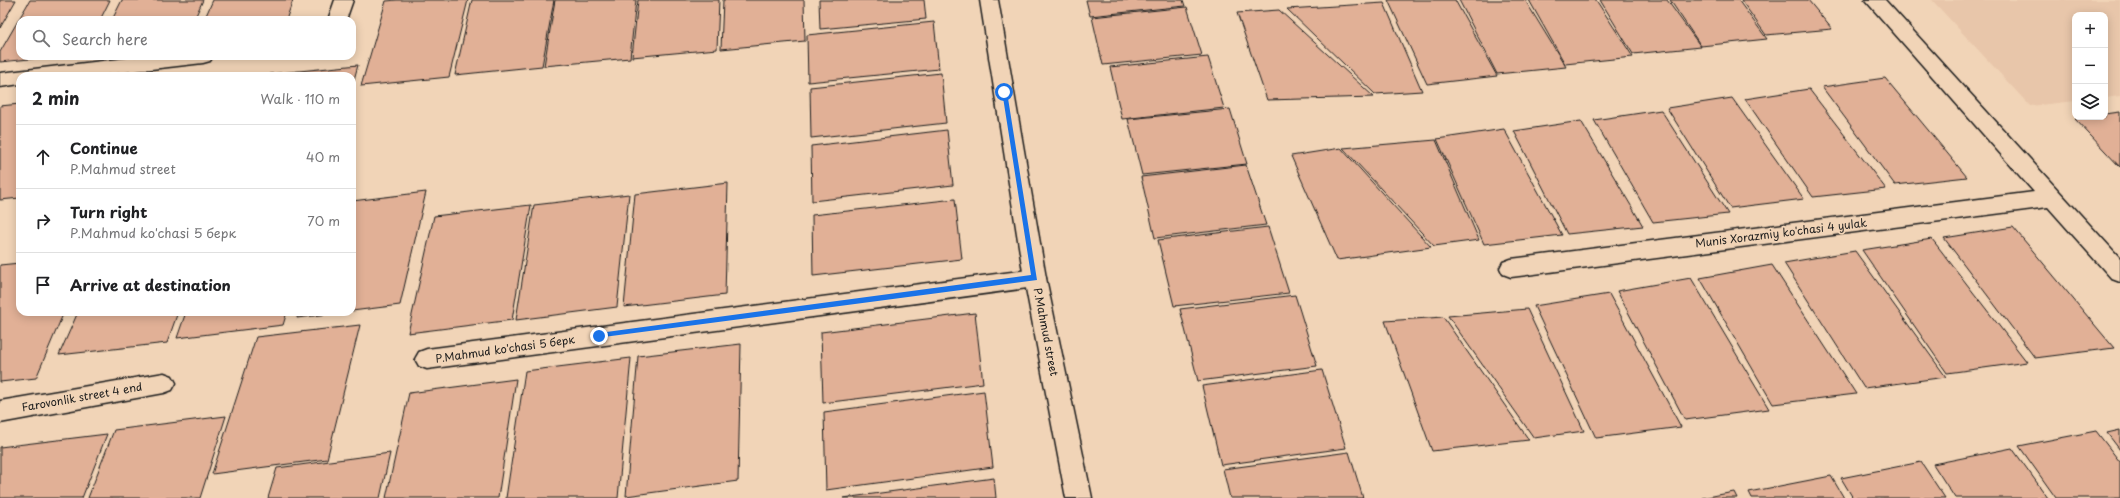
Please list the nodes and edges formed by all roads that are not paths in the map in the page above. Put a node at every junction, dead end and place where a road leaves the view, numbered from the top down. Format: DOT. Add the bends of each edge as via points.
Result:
graph roads {
  1 [pos="344,0"];
  2 [pos="989,0"];
  3 [pos="1874,0"];
  4 [pos="339,16"];
  5 [pos="169,60"];
  6 [pos="66,72"];
  7 [pos="16,78"];
  8 [pos="0,80"];
  9 [pos="2052,198"];
  10 [pos="1511,268"];
  11 [pos="2120,273"];
  12 [pos="1035,278"];
  13 [pos="428,359"];
  14 [pos="164,383"];
  15 [pos="0,412"];
  16 [pos="1079,498"];
  1 -- 4 [label="street"];
  2 -- 12 [label="street, P.Mahmud street"];
  3 -- 9 [label="street"];
  5 -- 6 [label="street"];
  7 -- 8 [label="street"];
  9 -- 10 [label="street, Munis Xorazmiy ko'chasi 4 yulak"];
  9 -- 11 [label="street"];
  12 -- 13 [label="street, P.Mahmud ko'chasi 5 берк"];
  12 -- 16 [label="street, P.Mahmud street"];
  14 -- 15 [label="street, Farovonlik street 4 end"];
}
